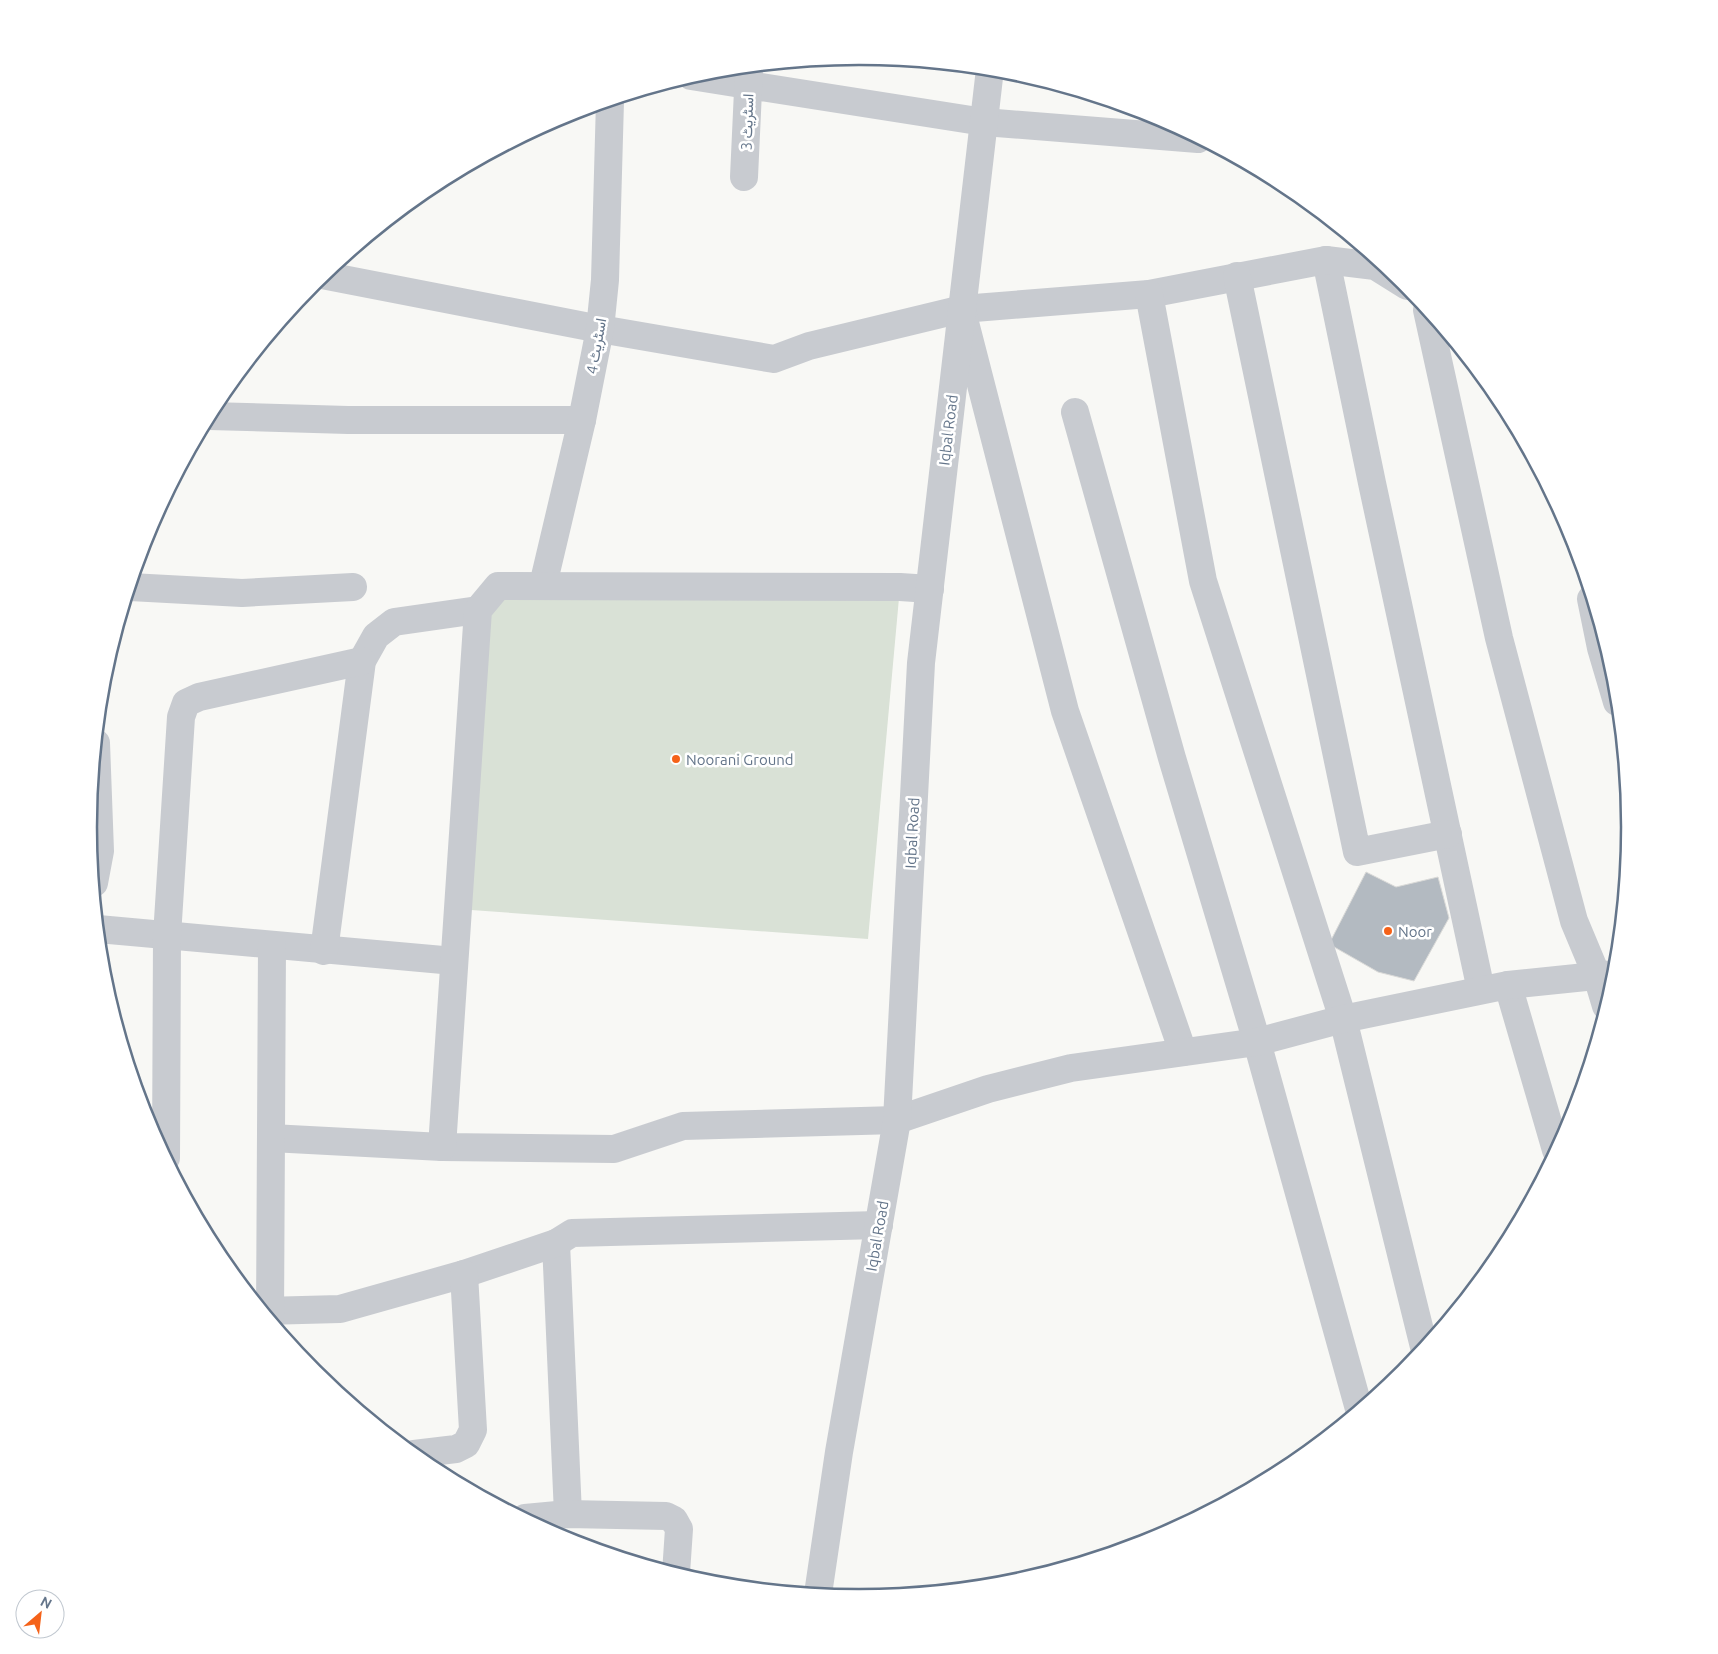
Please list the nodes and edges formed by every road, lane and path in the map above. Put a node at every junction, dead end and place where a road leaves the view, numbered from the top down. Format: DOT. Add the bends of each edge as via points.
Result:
graph roads {
  1 [pos="731,77"];
  2 [pos="748,77"];
  3 [pos="989,77"];
  4 [pos="610,107"];
  5 [pos="984,122"];
  6 [pos="1183,138"];
  7 [pos="744,177"];
  8 [pos="1326,260"];
  9 [pos="1374,266"];
  10 [pos="1237,276"];
  11 [pos="332,277"];
  12 [pos="1149,294"];
  13 [pos="962,309"];
  14 [pos="1430,323"];
  15 [pos="600,329"];
  16 [pos="1075,412"];
  17 [pos="217,416"];
  18 [pos="582,420"];
  19 [pos="543,585"];
  20 [pos="135,587"];
  21 [pos="353,587"];
  22 [pos="930,589"];
  23 [pos="478,610"];
  24 [pos="362,661"];
  25 [pos="98,800"];
  26 [pos="1448,834"];
  27 [pos="98,860"];
  28 [pos="105,930"];
  29 [pos="167,936"];
  30 [pos="272,946"];
  31 [pos="324,950"];
  32 [pos="454,961"];
  33 [pos="1606,975"];
  34 [pos="1508,985"];
  35 [pos="1481,990"];
  36 [pos="1343,1019"];
  37 [pos="1257,1042"];
  38 [pos="1183,1052"];
  39 [pos="897,1120"];
  40 [pos="271,1138"];
  41 [pos="1553,1140"];
  42 [pos="166,1143"];
  43 [pos="442,1146"];
  44 [pos="879,1225"];
  45 [pos="556,1243"];
  46 [pos="464,1274"];
  47 [pos="268,1308"];
  48 [pos="273,1314"];
  49 [pos="1422,1340"];
  50 [pos="1357,1403"];
  51 [pos="425,1453"];
  52 [pos="568,1514"];
  53 [pos="537,1517"];
  54 [pos="676,1566"];
  55 [pos="819,1587"];
  1 -- 2 [label="street"];
  2 -- 5 [label="street"];
  2 -- 7 [label="street, اسٹریٹ 3"];
  3 -- 5 [label="street, Iqbal Road"];
  4 -- 15 [label="street, اسٹریٹ 4" via="605,280"];
  5 -- 6 [label="street"];
  5 -- 13 [label="street, Iqbal Road"];
  8 -- 9 [label="street"];
  8 -- 10 [label="street"];
  8 -- 26 [label="street"];
  10 -- 12 [label="street"];
  10 -- 26 [label="street" via="1357,852"];
  11 -- 15 [label="street"];
  12 -- 13 [label="street"];
  12 -- 36 [label="street" via="1203,581"];
  13 -- 15 [label="street" via="809,346 774,358"];
  13 -- 22 [label="street, Iqbal Road"];
  13 -- 38 [label="street" via="1065,711"];
  14 -- 33 [label="street" via="1499,638 1574,921"];
  15 -- 18 [label="street, اسٹریٹ 4"];
  16 -- 37 [label="street" via="1172,758"];
  17 -- 18 [label="street"];
  18 -- 19 [label="street, اسٹریٹ 4"];
  19 -- 22 [label="street"];
  19 -- 23 [label="street" via="498,586"];
  20 -- 21 [label="street" via="242,593"];
  22 -- 39 [label="street, Iqbal Road" via="922,663"];
  23 -- 24 [label="street" via="394,622 376,636"];
  23 -- 32 [label="street"];
  24 -- 29 [label="street" via="199,697 186,703 182,717"];
  24 -- 31 [label="street"];
  25 -- 27 [label="street"];
  26 -- 35 [label="street"];
  28 -- 29 [label="street"];
  29 -- 30 [label="street"];
  29 -- 42 [label="street"];
  30 -- 31 [label="street"];
  30 -- 40 [label="street"];
  31 -- 32 [label="street"];
  32 -- 43 [label="street"];
  33 -- 34 [label="street"];
  34 -- 35 [label="street"];
  34 -- 41 [label="street"];
  35 -- 36 [label="street"];
  36 -- 37 [label="street"];
  36 -- 49 [label="street"];
  37 -- 38 [label="street"];
  37 -- 50 [label="street"];
  38 -- 39 [label="street" via="1071,1068 988,1089"];
  39 -- 43 [label="street" via="684,1126 614,1149"];
  39 -- 44 [label="street, Iqbal Road"];
  40 -- 43 [label="street"];
  40 -- 47 [label="street"];
  44 -- 45 [label="street" via="572,1233"];
  44 -- 55 [label="street, Iqbal Road"];
  45 -- 46 [label="street"];
  45 -- 52 [label="street"];
  46 -- 48 [label="street" via="340,1309"];
  46 -- 51 [label="street" via="473,1430 466,1444 456,1450"];
  52 -- 53 [label="street"];
  52 -- 54 [label="street" via="666,1516 674,1520 679,1529"];
}
